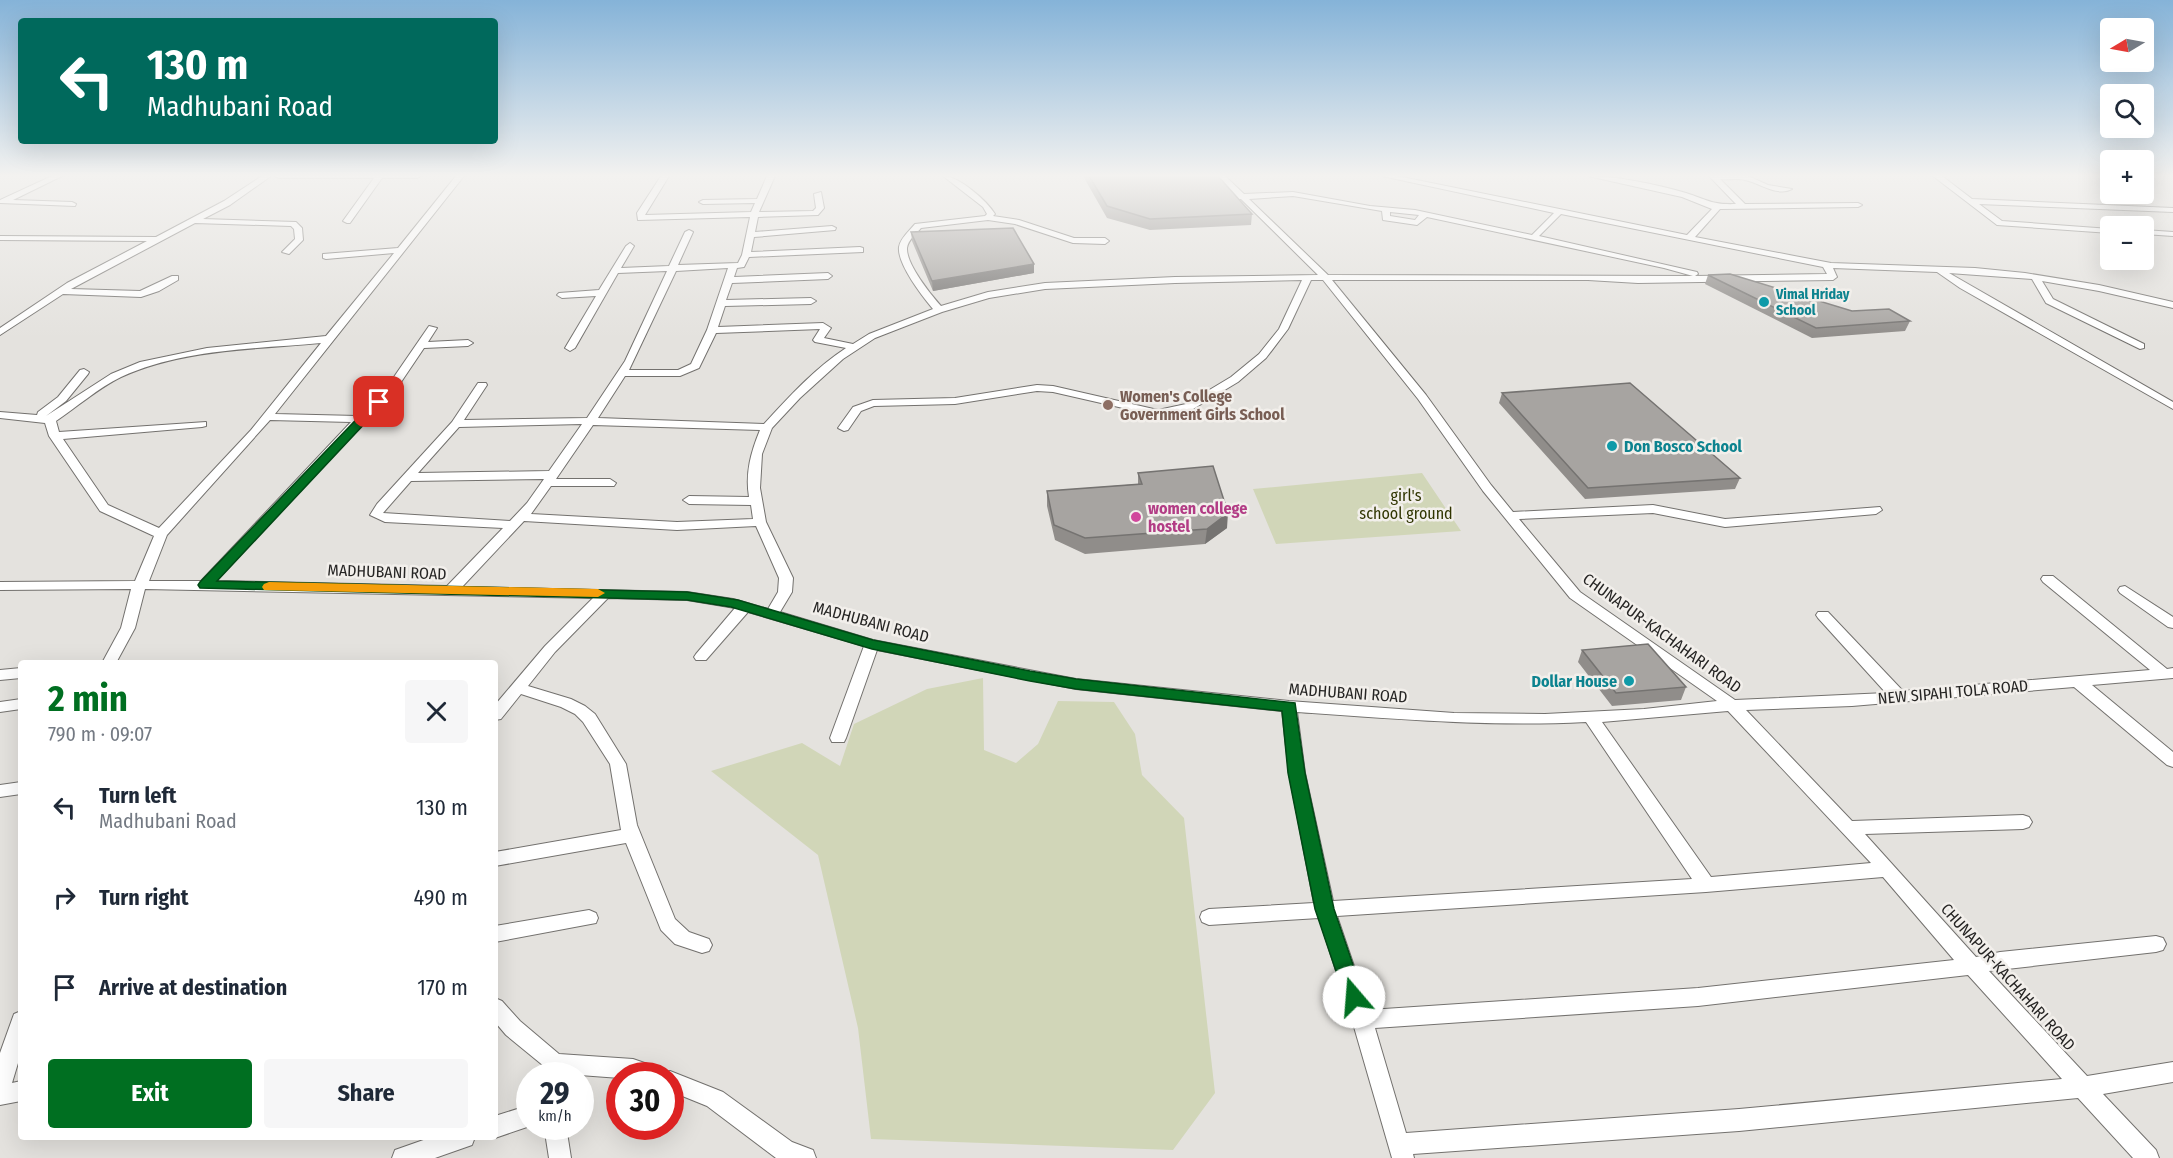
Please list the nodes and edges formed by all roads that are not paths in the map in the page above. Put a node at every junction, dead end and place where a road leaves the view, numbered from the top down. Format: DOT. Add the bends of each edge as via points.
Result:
graph roads {
  1 [pos="175,230"];
  2 [pos="298,230"];
  3 [pos="418,230"];
  4 [pos="751,230"];
  5 [pos="807,230"];
  6 [pos="914,230"];
  7 [pos="1041,230"];
  8 [pos="1275,230"];
  9 [pos="1501,230"];
  10 [pos="1541,230"];
  11 [pos="1647,230"];
  12 [pos="1697,230"];
  13 [pos="689,232"];
  14 [pos="2154,233"];
  15 [pos="2173,234"];
  16 [pos="750,235"];
  17 [pos="1534,237"];
  18 [pos="0,238"];
  19 [pos="1689,238"];
  20 [pos="158,239"];
  21 [pos="1105,241"];
  22 [pos="630,246"];
  23 [pos="402,250"];
  24 [pos="860,250"];
  25 [pos="286,252"];
  26 [pos="746,255"];
  27 [pos="326,256"];
  28 [pos="733,266"];
  29 [pos="1827,266"];
  30 [pos="674,269"];
  31 [pos="1939,270"];
  32 [pos="615,271"];
  33 [pos="828,276"];
  34 [pos="2035,277"];
  35 [pos="175,278"];
  36 [pos="1308,278"];
  37 [pos="1326,278"];
  38 [pos="1707,278"];
  39 [pos="729,280"];
  40 [pos="62,291"];
  41 [pos="602,293"];
  42 [pos="562,295"];
  43 [pos="811,301"];
  44 [pos="721,303"];
  45 [pos="2173,306"];
  46 [pos="939,310"];
  47 [pos="432,328"];
  48 [pos="712,330"];
  49 [pos="0,332"];
  50 [pos="330,339"];
  51 [pos="468,343"];
  52 [pos="421,345"];
  53 [pos="855,346"];
  54 [pos="2140,346"];
  55 [pos="570,348"];
  56 [pos="84,372"];
  57 [pos="622,373"];
  58 [pos="482,385"];
  59 [pos="2173,406"];
  60 [pos="0,415"];
  61 [pos="35,417"];
  62 [pos="266,417"];
  63 [pos="360,419"];
  64 [pos="50,420"];
  65 [pos="590,421"];
  66 [pos="202,424"];
  67 [pos="456,424"];
  68 [pos="766,427"];
  69 [pos="844,428"];
  70 [pos="56,436"];
  71 [pos="408,477"];
  72 [pos="550,478"];
  73 [pos="610,483"];
  74 [pos="689,500"];
  75 [pos="756,501"];
  76 [pos="1876,510"];
  77 [pos="1509,516"];
  78 [pos="516,521"];
  79 [pos="760,522"];
  80 [pos="161,534"];
  81 [pos="2048,579"];
  82 [pos="141,584"];
  83 [pos="205,585"];
  84 [pos="0,586"];
  85 [pos="2125,590"];
  86 [pos="448,592"];
  87 [pos="606,593"];
  88 [pos="745,606"];
  89 [pos="772,613"];
  90 [pos="1823,615"];
  91 [pos="2173,624"];
  92 [pos="872,644"];
  93 [pos="701,657"];
  94 [pos="108,660"];
  95 [pos="18,673"];
  96 [pos="2169,673"];
  97 [pos="0,675"];
  98 [pos="2078,682"];
  99 [pos="518,688"];
  100 [pos="1899,697"];
  101 [pos="18,704"];
  102 [pos="1732,705"];
  103 [pos="1289,706"];
  104 [pos="0,707"];
  105 [pos="498,711"];
  106 [pos="1591,717"];
  107 [pos="838,738"];
  108 [pos="2173,761"];
  109 [pos="18,788"];
  110 [pos="0,791"];
  111 [pos="2023,822"];
  112 [pos="1849,828"];
  113 [pos="632,835"];
  114 [pos="498,858"];
  115 [pos="1887,869"];
  116 [pos="1706,885"];
  117 [pos="1325,909"];
  118 [pos="1209,917"];
  119 [pos="589,918"];
  120 [pos="498,933"];
  121 [pos="2156,944"];
  122 [pos="702,945"];
  123 [pos="1972,966"];
  124 [pos="498,1010"];
  125 [pos="1362,1020"];
  126 [pos="12,1032"];
  127 [pos="548,1062"];
  128 [pos="2173,1072"];
  129 [pos="0,1086"];
  130 [pos="684,1086"];
  131 [pos="2083,1088"];
  132 [pos="18,1092"];
  133 [pos="0,1095"];
  134 [pos="516,1120"];
  135 [pos="498,1126"];
  136 [pos="455,1140"];
  137 [pos="557,1140"];
  138 [pos="1402,1151"];
  139 [pos="792,1156"];
  140 [pos="403,1158"];
  141 [pos="560,1158"];
  142 [pos="2148,1158"];
  1 -- 20 [label="street"];
  2 -- 25 [label="street" via="299,240"];
  3 -- 23 [label="street"];
  4 -- 16 [label="street"];
  5 -- 16 [label="street"];
  6 -- 46 [label="street" via="904,242 904,257 926,296"];
  7 -- 21 [label="street" via="1073,240"];
  8 -- 37 [label="street, CHUNAPUR-KACHAHARI ROAD"];
  9 -- 17 [label="street"];
  10 -- 17 [label="street"];
  11 -- 19 [label="street"];
  12 -- 19 [label="street"];
  13 -- 30 [label="street"];
  14 -- 15 [label="street"];
  16 -- 26 [label="street"];
  17 -- 38 [label="street"];
  18 -- 20 [label="street"];
  19 -- 29 [label="street"];
  20 -- 40 [label="street"];
  22 -- 32 [label="street"];
  23 -- 27 [label="street"];
  23 -- 50 [label="street"];
  24 -- 26 [label="street"];
  26 -- 28 [label="street" via="741,265"];
  28 -- 30 [label="street"];
  28 -- 39 [label="street"];
  29 -- 31 [label="street"];
  29 -- 38 [label="street" via="1833,277"];
  30 -- 32 [label="street"];
  30 -- 57 [label="street"];
  31 -- 34 [label="street"];
  31 -- 59 [label="street"];
  32 -- 41 [label="street"];
  33 -- 39 [label="street"];
  34 -- 45 [label="street" via="2085,284"];
  34 -- 54 [label="street" via="2049,301"];
  35 -- 40 [label="street" via="141,294"];
  36 -- 37 [label="street"];
  36 -- 46 [label="street" via="1045,286 988,295"];
  36 -- 69 [label="street" via="1290,321 1272,345 1250,369 1190,408 1158,412 1037,388 955,401 873,403 857,408"];
  37 -- 38 [label="street"];
  37 -- 77 [label="street, CHUNAPUR-KACHAHARI ROAD" via="1422,397"];
  39 -- 44 [label="street"];
  40 -- 49 [label="street"];
  41 -- 42 [label="street"];
  41 -- 55 [label="street"];
  43 -- 44 [label="street"];
  44 -- 48 [label="street"];
  46 -- 53 [label="street"];
  47 -- 52 [label="street"];
  48 -- 53 [label="street" via="823,326 826,328 818,340"];
  48 -- 57 [label="street" via="695,366 689,370 667,374"];
  50 -- 62 [label="street"];
  50 -- 64 [label="street" via="207,351 144,364 115,376"];
  51 -- 52 [label="street"];
  52 -- 63 [label="street" via="389,393"];
  53 -- 68 [label="street"];
  56 -- 61 [label="street" via="62,399"];
  57 -- 65 [label="street"];
  58 -- 67 [label="street"];
  60 -- 61 [label="street"];
  61 -- 64 [label="street"];
  62 -- 63 [label="street"];
  62 -- 80 [label="street"];
  63 -- 83 [label="street"];
  64 -- 70 [label="street"];
  65 -- 67 [label="street"];
  65 -- 68 [label="street"];
  65 -- 72 [label="street"];
  66 -- 70 [label="street"];
  67 -- 71 [label="street"];
  68 -- 75 [label="street" via="754,467"];
  70 -- 80 [label="street" via="104,508"];
  71 -- 72 [label="street"];
  71 -- 78 [label="street" via="376,515"];
  72 -- 73 [label="street"];
  72 -- 78 [label="street"];
  74 -- 75 [label="street"];
  75 -- 79 [label="street"];
  76 -- 77 [label="street" via="1725,523 1653,509"];
  77 -- 102 [label="street, CHUNAPUR-KACHAHARI ROAD" via="1575,595"];
  78 -- 79 [label="street" via="677,526"];
  78 -- 86 [label="street"];
  79 -- 89 [label="street" via="786,578 785,592"];
  80 -- 82 [label="street"];
  81 -- 96 [label="street"];
  82 -- 83 [label="street, MADHUBANI ROAD"];
  82 -- 84 [label="street, MADHUBANI ROAD"];
  82 -- 94 [label="street" via="128,628"];
  83 -- 86 [label="street, MADHUBANI ROAD"];
  85 -- 91 [label="street"];
  86 -- 87 [label="street, MADHUBANI ROAD"];
  87 -- 88 [label="street, MADHUBANI ROAD" via="687,596"];
  87 -- 99 [label="street" via="550,649"];
  88 -- 89 [label="street, MADHUBANI ROAD"];
  88 -- 93 [label="street"];
  89 -- 92 [label="street, MADHUBANI ROAD"];
  90 -- 100 [label="street"];
  92 -- 103 [label="street, MADHUBANI ROAD" via="1076,684"];
  92 -- 107 [label="street"];
  95 -- 97 [label="street"];
  96 -- 98 [label="street, NEW SIPAHI TOLA ROAD"];
  98 -- 100 [label="street, NEW SIPAHI TOLA ROAD"];
  98 -- 108 [label="street"];
  99 -- 105 [label="street"];
  99 -- 113 [label="street" via="566,703 589,718 618,764"];
  100 -- 102 [label="street, NEW SIPAHI TOLA ROAD"];
  101 -- 104 [label="street"];
  102 -- 106 [label="street, MADHUBANI ROAD"];
  102 -- 112 [label="street, CHUNAPUR-KACHAHARI ROAD"];
  103 -- 106 [label="street, MADHUBANI ROAD" via="1454,718"];
  103 -- 117 [label="street" via="1297,773"];
  106 -- 116 [label="street"];
  109 -- 110 [label="street"];
  111 -- 112 [label="street"];
  112 -- 115 [label="street, CHUNAPUR-KACHAHARI ROAD"];
  113 -- 114 [label="street"];
  113 -- 122 [label="street" via="668,924 682,938"];
  115 -- 116 [label="street"];
  115 -- 123 [label="street, CHUNAPUR-KACHAHARI ROAD"];
  116 -- 117 [label="street"];
  117 -- 118 [label="street"];
  117 -- 125 [label="street"];
  119 -- 120 [label="street"];
  121 -- 123 [label="street"];
  123 -- 125 [label="street" via="1698,997"];
  123 -- 131 [label="street, CHUNAPUR-KACHAHARI ROAD"];
  124 -- 127 [label="street"];
  125 -- 138 [label="street"];
  126 -- 129 [label="street"];
  128 -- 131 [label="street"];
  130 -- 139 [label="street" via="715,1099"];
  131 -- 138 [label="street"];
  131 -- 142 [label="street, CHUNAPUR-KACHAHARI ROAD"];
  132 -- 133 [label="street"];
  134 -- 135 [label="street"];
  136 -- 140 [label="street"];
  137 -- 141 [label="street"];
}
